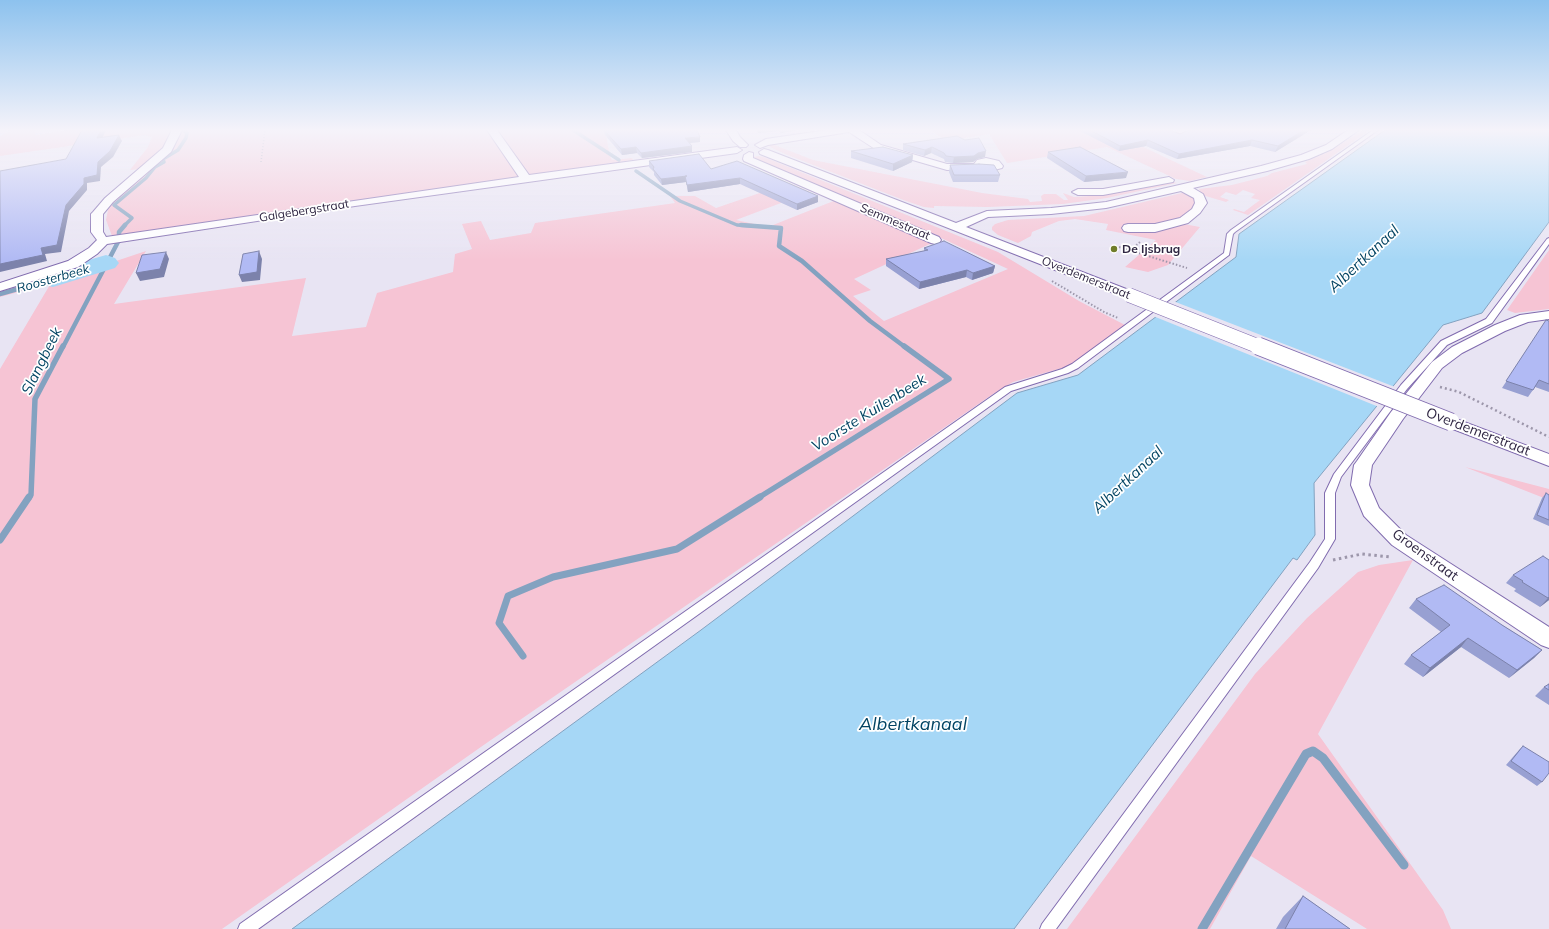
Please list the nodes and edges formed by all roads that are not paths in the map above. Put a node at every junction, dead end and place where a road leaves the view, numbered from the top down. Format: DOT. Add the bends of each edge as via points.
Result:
graph roads {
  1 [pos="140,173"];
  2 [pos="522,173"];
  3 [pos="564,173"];
  4 [pos="781,173"];
  5 [pos="825,173"];
  6 [pos="1246,173"];
  7 [pos="1315,173"];
  8 [pos="526,179"];
  9 [pos="1188,187"];
  10 [pos="1078,192"];
  11 [pos="957,227"];
  12 [pos="1128,228"];
  13 [pos="935,240"];
  14 [pos="1549,240"];
  15 [pos="102,241"];
  16 [pos="0,287"];
  17 [pos="1549,315"];
  18 [pos="1382,440"];
  19 [pos="1549,460"];
  20 [pos="1549,639"];
  21 [pos="246,929"];
  22 [pos="1047,929"];
  1 -- 15 [label="street" via="96,214 97,232"];
  2 -- 8 [label="street"];
  3 -- 8 [label="street, Galgebergstraat"];
  4 -- 13 [label="street, Semmestraat"];
  5 -- 11 [label="street, Overdemerstraat"];
  6 -- 9 [label="street"];
  7 -- 21 [label="lane" via="1233,231 1226,254 1075,366 1008,389"];
  8 -- 15 [label="street, Galgebergstraat"];
  9 -- 10 [label="street" via="1176,180 1165,180 1103,192"];
  9 -- 11 [label="street" via="1106,205 987,214"];
  9 -- 12 [label="street" via="1199,196 1201,203 1184,221 1155,228"];
  11 -- 19 [label="street, Overdemerstraat, bridge"];
  14 -- 22 [label="lane" via="1489,321 1444,344 1404,387 1336,476 1330,493 1330,538 1314,565"];
  15 -- 16 [label="street" via="94,251 73,264"];
  17 -- 18 [label="street, Overdemerstraat" via="1525,318 1457,350 1437,365 1397,416"];
  18 -- 20 [label="street, Groenstraat" via="1363,465 1360,485 1371,511 1399,540"];
}
